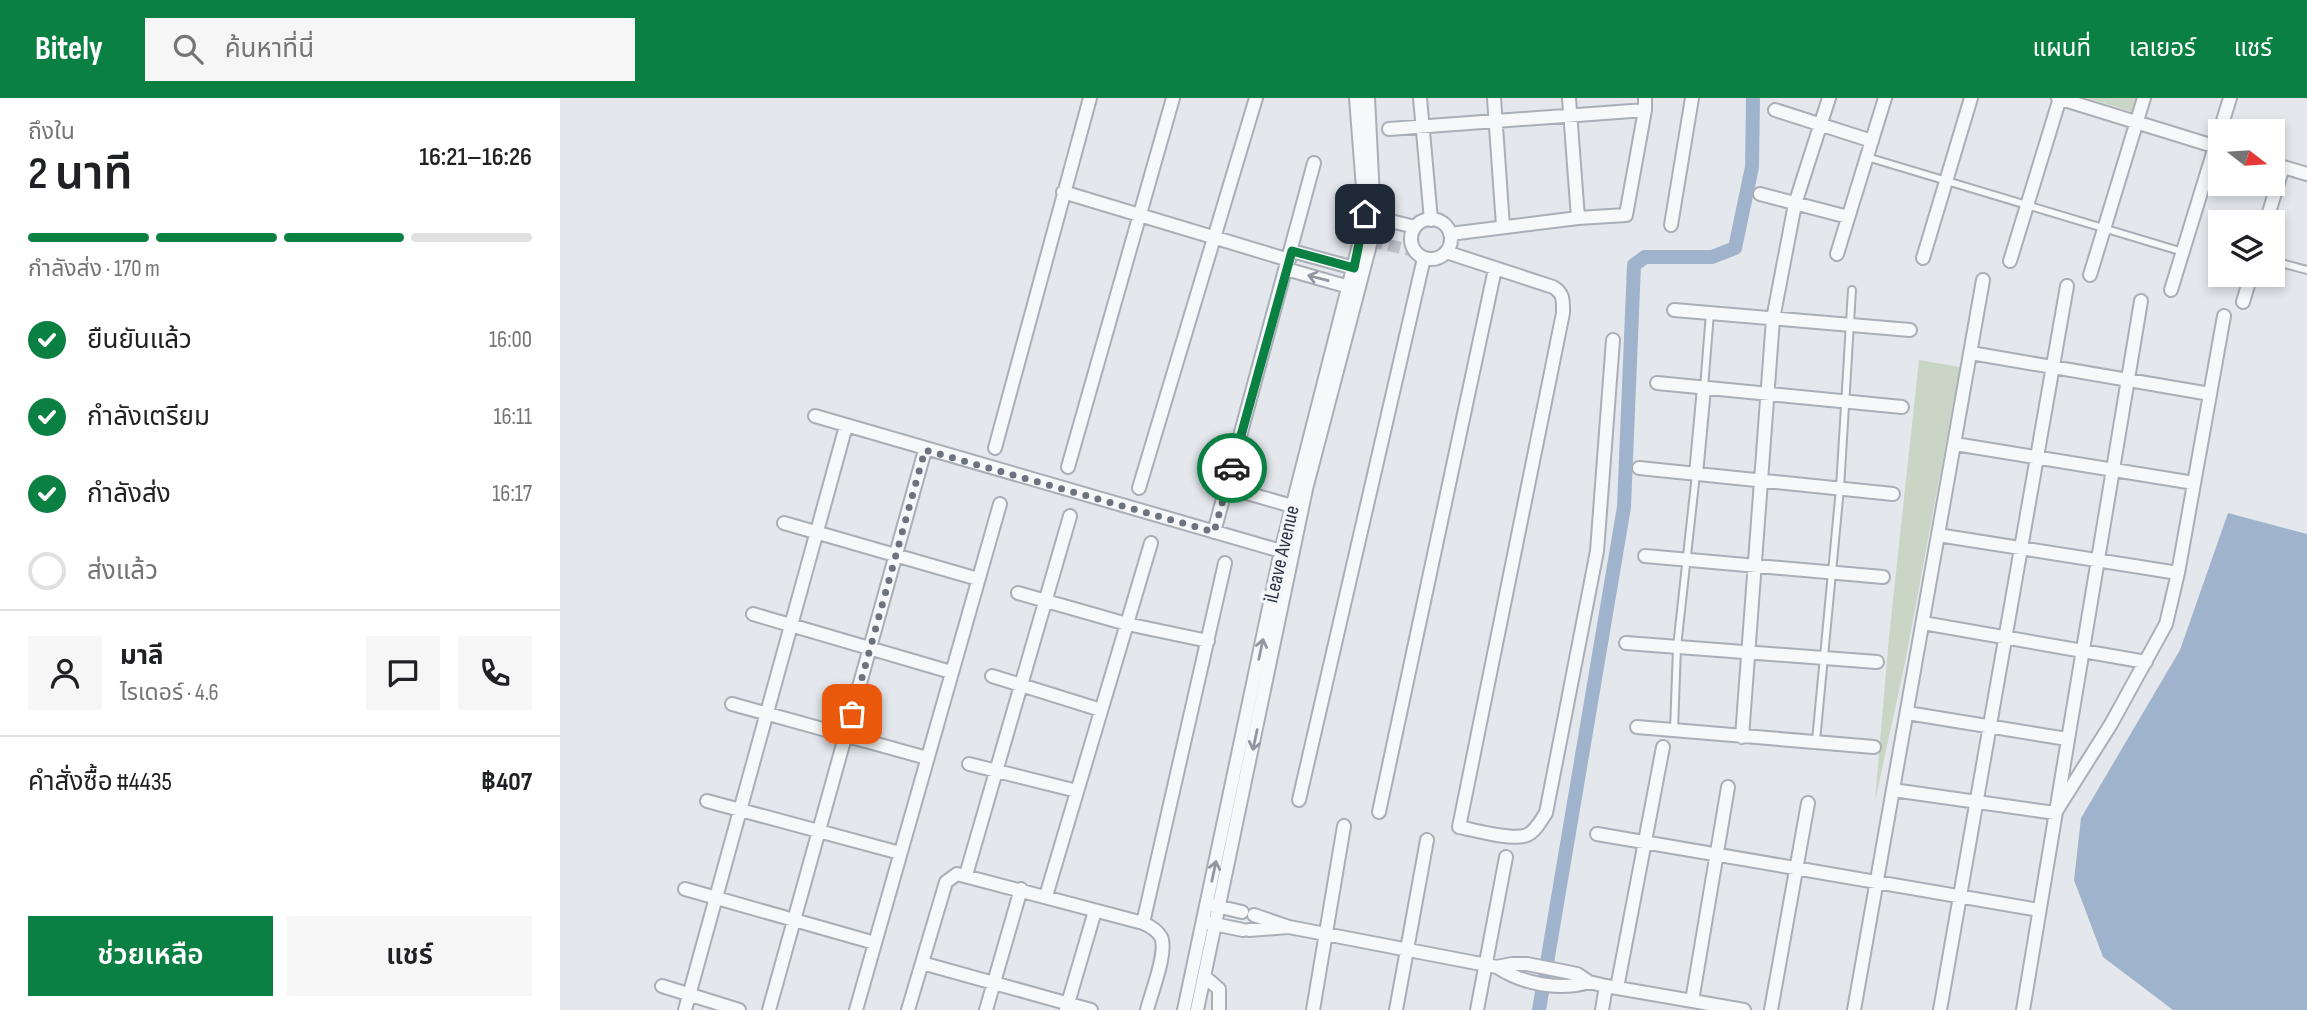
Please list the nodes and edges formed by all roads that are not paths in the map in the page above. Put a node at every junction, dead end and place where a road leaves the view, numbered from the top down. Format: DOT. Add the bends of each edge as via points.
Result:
graph roads {
  1 [pos="1090,98"];
  2 [pos="1173,98"];
  3 [pos="1256,98"];
  4 [pos="1356,98"];
  5 [pos="1368,98"];
  6 [pos="1420,98"];
  7 [pos="1494,98"];
  8 [pos="1569,98"];
  9 [pos="1692,98"];
  10 [pos="1829,98"];
  11 [pos="1885,98"];
  12 [pos="1972,98"];
  13 [pos="2059,98"];
  14 [pos="2144,98"];
  15 [pos="2230,98"];
  16 [pos="1645,104"];
  17 [pos="1775,110"];
  18 [pos="1570,114"];
  19 [pos="2225,119"];
  20 [pos="1495,122"];
  21 [pos="2137,122"];
  22 [pos="1821,125"];
  23 [pos="1422,126"];
  24 [pos="1389,129"];
  25 [pos="1872,141"];
  26 [pos="2208,144"];
  27 [pos="1867,157"];
  28 [pos="1314,163"];
  29 [pos="2286,166"];
  30 [pos="2306,169"];
  31 [pos="2208,177"];
  32 [pos="1947,180"];
  33 [pos="1063,192"];
  34 [pos="1760,194"];
  35 [pos="1795,204"];
  36 [pos="2027,206"];
  37 [pos="1139,215"];
  38 [pos="1374,217"];
  39 [pos="1578,218"];
  40 [pos="1849,218"];
  41 [pos="1431,220"];
  42 [pos="1671,225"];
  43 [pos="1503,226"];
  44 [pos="1415,227"];
  45 [pos="2104,229"];
  46 [pos="1450,234"];
  47 [pos="1215,237"];
  48 [pos="1446,252"];
  49 [pos="2183,252"];
  50 [pos="1837,254"];
  51 [pos="1424,258"];
  52 [pos="1923,258"];
  53 [pos="1289,260"];
  54 [pos="2010,261"];
  55 [pos="2285,264"];
  56 [pos="1354,268"];
  57 [pos="1495,269"];
  58 [pos="2307,270"];
  59 [pos="2090,275"];
  60 [pos="1983,280"];
  61 [pos="2067,286"];
  62 [pos="1349,287"];
  63 [pos="2247,287"];
  64 [pos="1852,290"];
  65 [pos="2171,290"];
  66 [pos="2141,301"];
  67 [pos="2243,302"];
  68 [pos="1674,310"];
  69 [pos="1710,313"];
  70 [pos="2224,316"];
  71 [pos="1773,319"];
  72 [pos="1852,325"];
  73 [pos="1910,330"];
  74 [pos="1613,340"];
  75 [pos="1970,353"];
  76 [pos="2053,367"];
  77 [pos="2128,380"];
  78 [pos="1657,383"];
  79 [pos="1704,388"];
  80 [pos="2210,394"];
  81 [pos="1766,395"];
  82 [pos="1846,402"];
  83 [pos="1902,407"];
  84 [pos="815,416"];
  85 [pos="846,426"];
  86 [pos="1955,444"];
  87 [pos="995,448"];
  88 [pos="925,450"];
  89 [pos="2037,457"];
  90 [pos="1068,467"];
  91 [pos="1639,468"];
  92 [pos="2113,470"];
  93 [pos="1696,474"];
  94 [pos="1761,481"];
  95 [pos="2194,483"];
  96 [pos="1226,487"];
  97 [pos="1139,488"];
  98 [pos="1840,488"];
  99 [pos="1893,494"];
  100 [pos="1000,504"];
  101 [pos="1292,506"];
  102 [pos="1070,516"];
  103 [pos="784,523"];
  104 [pos="1214,532"];
  105 [pos="817,533"];
  106 [pos="1938,535"];
  107 [pos="1151,544"];
  108 [pos="2021,548"];
  109 [pos="1281,551"];
  110 [pos="896,555"];
  111 [pos="1645,556"];
  112 [pos="2098,560"];
  113 [pos="1687,561"];
  114 [pos="1225,563"];
  115 [pos="1755,567"];
  116 [pos="1830,573"];
  117 [pos="2178,573"];
  118 [pos="1883,577"];
  119 [pos="978,579"];
  120 [pos="1017,593"];
  121 [pos="1045,601"];
  122 [pos="753,614"];
  123 [pos="1923,623"];
  124 [pos="1127,624"];
  125 [pos="791,625"];
  126 [pos="2005,638"];
  127 [pos="1208,641"];
  128 [pos="1626,643"];
  129 [pos="1678,647"];
  130 [pos="870,648"];
  131 [pos="2082,651"];
  132 [pos="1747,652"];
  133 [pos="1822,658"];
  134 [pos="1877,662"];
  135 [pos="2146,662"];
  136 [pos="951,673"];
  137 [pos="992,676"];
  138 [pos="1021,685"];
  139 [pos="732,704"];
  140 [pos="1101,710"];
  141 [pos="1907,713"];
  142 [pos="767,714"];
  143 [pos="1990,726"];
  144 [pos="1637,727"];
  145 [pos="1674,730"];
  146 [pos="846,735"];
  147 [pos="1742,737"];
  148 [pos="2067,739"];
  149 [pos="1815,743"];
  150 [pos="1663,747"];
  151 [pos="1874,747"];
  152 [pos="927,758"];
  153 [pos="969,764"];
  154 [pos="997,770"];
  155 [pos="1728,787"];
  156 [pos="1893,790"];
  157 [pos="1077,791"];
  158 [pos="1299,800"];
  159 [pos="707,801"];
  160 [pos="1976,802"];
  161 [pos="1808,803"];
  162 [pos="740,810"];
  163 [pos="1379,812"];
  164 [pos="2055,813"];
  165 [pos="1344,826"];
  166 [pos="819,831"];
  167 [pos="1597,834"];
  168 [pos="1427,840"];
  169 [pos="1645,842"];
  170 [pos="900,853"];
  171 [pos="1717,855"];
  172 [pos="1506,857"];
  173 [pos="1797,868"];
  174 [pos="966,875"];
  175 [pos="1877,882"];
  176 [pos="685,889"];
  177 [pos="1021,889"];
  178 [pos="1046,896"];
  179 [pos="1960,897"];
  180 [pos="716,898"];
  181 [pos="1213,905"];
  182 [pos="2039,910"];
  183 [pos="1095,911"];
  184 [pos="794,920"];
  185 [pos="1143,923"];
  186 [pos="1209,923"];
  187 [pos="1289,927"];
  188 [pos="1325,933"];
  189 [pos="875,943"];
  190 [pos="1408,948"];
  191 [pos="922,963"];
  192 [pos="1491,966"];
  193 [pos="1204,976"];
  194 [pos="1589,982"];
  195 [pos="994,983"];
  196 [pos="662,986"];
  197 [pos="1612,987"];
  198 [pos="689,995"];
  199 [pos="1685,1004"];
  200 [pos="1067,1007"];
  201 [pos="685,1010"];
  202 [pos="739,1010"];
  203 [pos="769,1010"];
  204 [pos="856,1010"];
  205 [pos="908,1010"];
  206 [pos="986,1010"];
  207 [pos="1091,1010"];
  208 [pos="1147,1010"];
  209 [pos="1184,1010"];
  210 [pos="1198,1010"];
  211 [pos="1219,1010"];
  212 [pos="1313,1010"];
  213 [pos="1396,1010"];
  214 [pos="1477,1010"];
  215 [pos="1602,1010"];
  216 [pos="1744,1010"];
  217 [pos="1771,1010"];
  218 [pos="1854,1010"];
  219 [pos="1940,1010"];
  220 [pos="2024,1010"];
  1 -- 33 [label="street"];
  2 -- 37 [label="street"];
  3 -- 47 [label="street"];
  4 -- 56 [label="street, iLeave Avenue" via="1365,214"];
  5 -- 38 [label="street, iLeave Avenue"];
  6 -- 23 [label="street"];
  7 -- 20 [label="street"];
  8 -- 18 [label="street"];
  9 -- 42 [label="street"];
  10 -- 22 [label="street"];
  11 -- 25 [label="street"];
  12 -- 32 [label="street"];
  13 -- 21 [label="street"];
  13 -- 36 [label="street"];
  14 -- 21 [label="street"];
  15 -- 19 [label="street"];
  16 -- 18 [label="street"];
  16 -- 39 [label="street" via="1626,215"];
  17 -- 22 [label="street"];
  18 -- 20 [label="street"];
  18 -- 39 [label="street"];
  20 -- 23 [label="street"];
  20 -- 43 [label="street"];
  21 -- 26 [label="street"];
  21 -- 45 [label="street"];
  22 -- 25 [label="street"];
  22 -- 35 [label="street"];
  23 -- 24 [label="street"];
  23 -- 41 [label="street"];
  25 -- 27 [label="street"];
  27 -- 32 [label="lane"];
  27 -- 40 [label="street"];
  28 -- 53 [label="street"];
  29 -- 30 [label="street"];
  31 -- 49 [label="street"];
  32 -- 36 [label="lane"];
  32 -- 52 [label="street"];
  33 -- 37 [label="street"];
  33 -- 87 [label="street"];
  34 -- 35 [label="street"];
  35 -- 40 [label="street"];
  35 -- 71 [label="street"];
  36 -- 45 [label="lane"];
  36 -- 54 [label="street"];
  37 -- 47 [label="street"];
  37 -- 90 [label="street"];
  38 -- 44 [label="street"];
  38 -- 181 [label="street, iLeave Avenue, one-way" via="1306,489"];
  39 -- 43 [label="street"];
  40 -- 50 [label="street"];
  41 -- 44 [label="street"];
  41 -- 46 [label="street" via="1443,224"];
  43 -- 46 [label="street"];
  44 -- 51 [label="street" via="1412,245"];
  45 -- 49 [label="lane"];
  45 -- 59 [label="street"];
  46 -- 48 [label="street"];
  47 -- 53 [label="street"];
  47 -- 97 [label="street"];
  48 -- 51 [label="street" via="1436,259"];
  48 -- 57 [label="street"];
  49 -- 65 [label="street"];
  51 -- 158 [label="street"];
  53 -- 56 [label="street"];
  62 -- 53 [label="street, one-way"];
  53 -- 96 [label="street"];
  55 -- 58 [label="lane"];
  56 -- 62 [label="street, iLeave Avenue"];
  57 -- 74 [label="street" via="1560,291 1563,313 1459,827 1526,835 1546,813 1597,551"];
  57 -- 163 [label="street"];
  60 -- 75 [label="street"];
  61 -- 76 [label="street"];
  62 -- 101 [label="street, iLeave Avenue"];
  63 -- 67 [label="street"];
  64 -- 72 [label="lane"];
  66 -- 77 [label="street"];
  68 -- 69 [label="street"];
  69 -- 71 [label="street"];
  69 -- 79 [label="lane"];
  70 -- 80 [label="street"];
  71 -- 72 [label="street"];
  71 -- 81 [label="street"];
  72 -- 73 [label="street"];
  72 -- 82 [label="lane"];
  75 -- 76 [label="street"];
  75 -- 86 [label="street"];
  76 -- 77 [label="street"];
  76 -- 89 [label="street"];
  77 -- 80 [label="street"];
  77 -- 92 [label="street"];
  78 -- 79 [label="street"];
  79 -- 81 [label="street"];
  79 -- 93 [label="street"];
  80 -- 95 [label="street"];
  81 -- 82 [label="street"];
  81 -- 94 [label="street"];
  82 -- 83 [label="street"];
  82 -- 98 [label="lane"];
  84 -- 85 [label="street"];
  85 -- 88 [label="street"];
  85 -- 105 [label="street"];
  86 -- 89 [label="street"];
  86 -- 106 [label="street"];
  88 -- 104 [label="street"];
  88 -- 110 [label="street"];
  89 -- 92 [label="street"];
  89 -- 108 [label="street"];
  91 -- 93 [label="street"];
  92 -- 95 [label="street"];
  92 -- 112 [label="street"];
  93 -- 94 [label="street"];
  93 -- 113 [label="lane"];
  94 -- 98 [label="street"];
  94 -- 115 [label="street"];
  95 -- 117 [label="street"];
  96 -- 101 [label="street"];
  96 -- 104 [label="street"];
  98 -- 99 [label="street"];
  98 -- 116 [label="lane"];
  100 -- 119 [label="street"];
  101 -- 109 [label="street, iLeave Avenue"];
  102 -- 121 [label="street"];
  103 -- 105 [label="street"];
  104 -- 109 [label="street"];
  105 -- 110 [label="street"];
  105 -- 125 [label="street"];
  106 -- 108 [label="street"];
  106 -- 123 [label="street"];
  107 -- 124 [label="street"];
  108 -- 112 [label="street"];
  108 -- 126 [label="street"];
  181 -- 109 [label="street, iLeave Avenue, one-way"];
  110 -- 119 [label="street"];
  110 -- 130 [label="street"];
  111 -- 113 [label="street"];
  112 -- 117 [label="street"];
  112 -- 131 [label="street"];
  113 -- 115 [label="street"];
  113 -- 129 [label="lane"];
  114 -- 127 [label="street"];
  115 -- 116 [label="street"];
  115 -- 132 [label="street"];
  116 -- 118 [label="street"];
  116 -- 133 [label="lane"];
  117 -- 135 [label="street" via="2166,624"];
  119 -- 136 [label="street"];
  120 -- 121 [label="street"];
  121 -- 124 [label="street"];
  121 -- 138 [label="street"];
  122 -- 125 [label="street"];
  123 -- 126 [label="street"];
  123 -- 141 [label="street"];
  124 -- 127 [label="street"];
  124 -- 140 [label="street"];
  125 -- 130 [label="street"];
  125 -- 142 [label="street"];
  126 -- 131 [label="street"];
  126 -- 143 [label="street"];
  127 -- 185 [label="street"];
  128 -- 129 [label="street"];
  129 -- 132 [label="street"];
  129 -- 145 [label="lane"];
  130 -- 136 [label="street"];
  130 -- 146 [label="street"];
  131 -- 135 [label="street"];
  131 -- 148 [label="street"];
  132 -- 133 [label="street"];
  132 -- 147 [label="street"];
  133 -- 134 [label="street"];
  133 -- 149 [label="lane"];
  135 -- 164 [label="street"];
  136 -- 152 [label="street"];
  137 -- 138 [label="street"];
  138 -- 140 [label="street"];
  138 -- 154 [label="street"];
  139 -- 142 [label="street"];
  140 -- 157 [label="street"];
  141 -- 143 [label="street"];
  141 -- 156 [label="street"];
  142 -- 146 [label="street"];
  142 -- 162 [label="street"];
  143 -- 148 [label="street"];
  143 -- 160 [label="street"];
  144 -- 145 [label="street"];
  145 -- 147 [label="street"];
  146 -- 152 [label="street"];
  146 -- 166 [label="street"];
  147 -- 149 [label="street"];
  148 -- 164 [label="street"];
  149 -- 151 [label="street"];
  150 -- 169 [label="street"];
  152 -- 170 [label="street"];
  153 -- 154 [label="street"];
  154 -- 157 [label="street"];
  154 -- 174 [label="street"];
  155 -- 171 [label="street"];
  156 -- 160 [label="street"];
  156 -- 175 [label="street"];
  157 -- 178 [label="street"];
  159 -- 162 [label="street"];
  160 -- 164 [label="street"];
  160 -- 179 [label="street"];
  161 -- 173 [label="street"];
  162 -- 166 [label="street"];
  162 -- 180 [label="street"];
  164 -- 182 [label="street"];
  165 -- 188 [label="street"];
  166 -- 170 [label="street"];
  166 -- 184 [label="street"];
  167 -- 169 [label="street"];
  168 -- 190 [label="street"];
  169 -- 171 [label="street"];
  169 -- 197 [label="street"];
  170 -- 189 [label="street"];
  171 -- 173 [label="street"];
  171 -- 199 [label="street"];
  172 -- 192 [label="street"];
  173 -- 175 [label="street"];
  173 -- 217 [label="street"];
  174 -- 177 [label="street"];
  174 -- 191 [label="street" via="957,874 946,882"];
  175 -- 179 [label="street"];
  175 -- 218 [label="street"];
  176 -- 180 [label="street"];
  177 -- 178 [label="street"];
  177 -- 195 [label="street"];
  178 -- 183 [label="street"];
  179 -- 182 [label="street"];
  179 -- 219 [label="street"];
  180 -- 184 [label="street"];
  180 -- 198 [label="street"];
  181 -- 186 [label="street, iLeave Avenue"];
  181 -- 187 [label="street"];
  182 -- 220 [label="street"];
  183 -- 185 [label="street"];
  183 -- 200 [label="street"];
  184 -- 189 [label="street"];
  184 -- 203 [label="street"];
  185 -- 208 [label="street" via="1161,937 1164,948"];
  186 -- 187 [label="street" via="1246,930"];
  186 -- 193 [label="street, iLeave Avenue"];
  186 -- 209 [label="street, iLeave Avenue"];
  187 -- 188 [label="street"];
  188 -- 190 [label="street"];
  188 -- 212 [label="street"];
  189 -- 204 [label="street"];
  190 -- 192 [label="street"];
  190 -- 213 [label="street"];
  191 -- 195 [label="street"];
  191 -- 205 [label="street"];
  192 -- 194 [label="street" via="1527,964 1577,974"];
  192 -- 194 [label="street" via="1524,980 1561,987"];
  192 -- 214 [label="street"];
  193 -- 210 [label="street, iLeave Avenue"];
  193 -- 211 [label="street" via="1219,989"];
  194 -- 197 [label="street"];
  195 -- 200 [label="street"];
  195 -- 206 [label="street"];
  196 -- 198 [label="street"];
  197 -- 199 [label="street"];
  197 -- 215 [label="street"];
  198 -- 201 [label="street"];
  198 -- 202 [label="street"];
  199 -- 216 [label="street"];
  200 -- 207 [label="street"];
}
